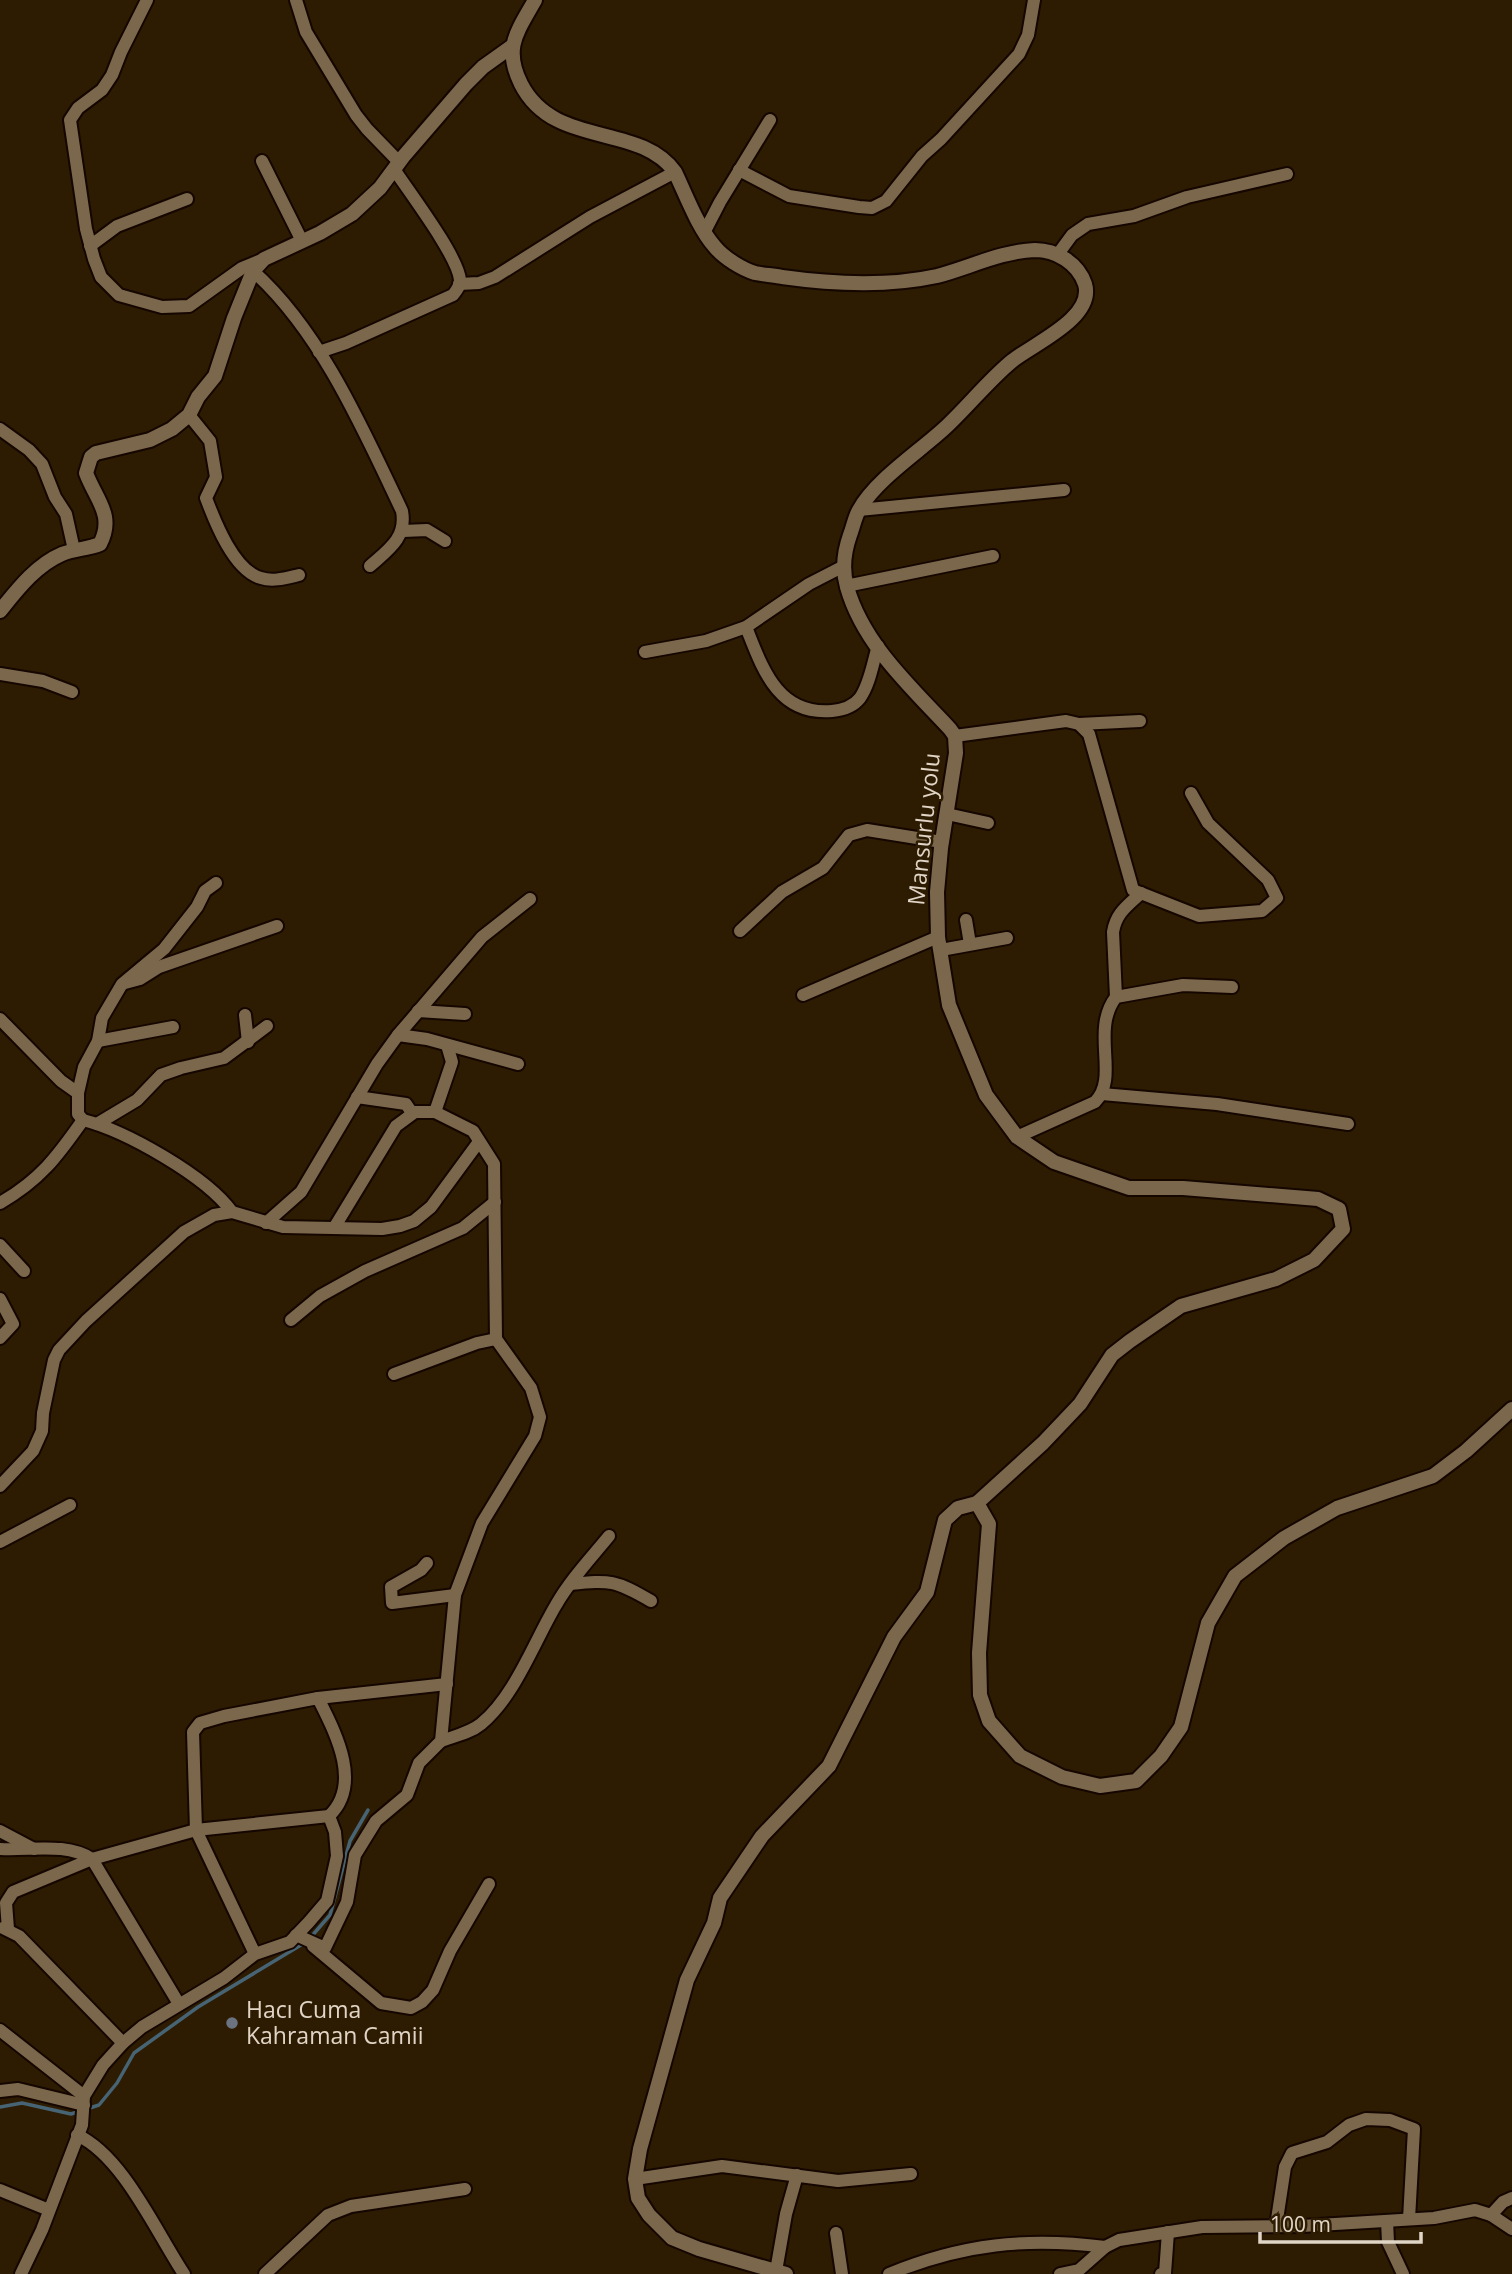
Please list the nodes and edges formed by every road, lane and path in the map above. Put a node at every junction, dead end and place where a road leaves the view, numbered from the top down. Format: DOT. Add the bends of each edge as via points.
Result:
graph roads {
  1 [pos="147,0"];
  2 [pos="296,0"];
  3 [pos="535,0"];
  4 [pos="1034,0"];
  5 [pos="511,47"];
  6 [pos="770,120"];
  7 [pos="262,160"];
  8 [pos="397,165"];
  9 [pos="739,170"];
  10 [pos="675,172"];
  11 [pos="1287,174"];
  12 [pos="187,199"];
  13 [pos="705,231"];
  14 [pos="302,241"];
  15 [pos="90,246"];
  16 [pos="1058,254"];
  17 [pos="264,259"];
  18 [pos="253,271"];
  19 [pos="459,284"];
  20 [pos="319,352"];
  21 [pos="189,415"];
  22 [pos="0,429"];
  23 [pos="1064,489"];
  24 [pos="859,510"];
  25 [pos="403,531"];
  26 [pos="445,541"];
  27 [pos="74,550"];
  28 [pos="993,555"];
  29 [pos="370,566"];
  30 [pos="844,566"];
  31 [pos="299,575"];
  32 [pos="846,586"];
  33 [pos="0,611"];
  34 [pos="746,627"];
  35 [pos="878,646"];
  36 [pos="645,652"];
  37 [pos="0,674"];
  38 [pos="72,692"];
  39 [pos="1140,721"];
  40 [pos="1079,724"];
  41 [pos="955,736"];
  42 [pos="1191,793"];
  43 [pos="947,814"];
  44 [pos="989,823"];
  45 [pos="942,842"];
  46 [pos="216,883"];
  47 [pos="1141,893"];
  48 [pos="530,899"];
  49 [pos="966,920"];
  50 [pos="277,926"];
  51 [pos="740,931"];
  52 [pos="1007,938"];
  53 [pos="939,943"];
  54 [pos="970,944"];
  55 [pos="121,985"];
  56 [pos="1232,987"];
  57 [pos="803,995"];
  58 [pos="1116,997"];
  59 [pos="418,1011"];
  60 [pos="245,1014"];
  61 [pos="465,1014"];
  62 [pos="0,1019"];
  63 [pos="267,1026"];
  64 [pos="173,1027"];
  65 [pos="398,1035"];
  66 [pos="98,1041"];
  67 [pos="247,1042"];
  68 [pos="447,1045"];
  69 [pos="518,1064"];
  70 [pos="78,1093"];
  71 [pos="1102,1094"];
  72 [pos="357,1097"];
  73 [pos="435,1112"];
  74 [pos="412,1113"];
  75 [pos="83,1121"];
  76 [pos="97,1124"];
  77 [pos="1348,1124"];
  78 [pos="1017,1137"];
  79 [pos="478,1143"];
  80 [pos="495,1202"];
  81 [pos="0,1203"];
  82 [pos="232,1212"];
  83 [pos="266,1223"];
  84 [pos="334,1228"];
  85 [pos="0,1245"];
  86 [pos="24,1271"];
  87 [pos="0,1298"];
  88 [pos="291,1320"];
  89 [pos="0,1338"];
  90 [pos="496,1339"];
  91 [pos="394,1374"];
  92 [pos="1512,1409"];
  93 [pos="0,1486"];
  94 [pos="977,1503"];
  95 [pos="70,1505"];
  96 [pos="609,1536"];
  97 [pos="0,1542"];
  98 [pos="427,1563"];
  99 [pos="570,1584"];
  100 [pos="455,1595"];
  101 [pos="651,1601"];
  102 [pos="447,1684"];
  103 [pos="318,1698"];
  104 [pos="441,1741"];
  105 [pos="329,1816"];
  106 [pos="196,1830"];
  107 [pos="0,1831"];
  108 [pos="0,1849"];
  109 [pos="35,1849"];
  110 [pos="92,1859"];
  111 [pos="489,1884"];
  112 [pos="3,1900"];
  113 [pos="4,1929"];
  114 [pos="302,1938"];
  115 [pos="256,1954"];
  116 [pos="180,2004"];
  117 [pos="0,2030"];
  118 [pos="123,2043"];
  119 [pos="0,2091"];
  120 [pos="84,2106"];
  121 [pos="77,2134"];
  122 [pos="911,2174"];
  123 [pos="797,2175"];
  124 [pos="635,2179"];
  125 [pos="466,2189"];
  126 [pos="0,2190"];
  127 [pos="1512,2198"];
  128 [pos="49,2210"];
  129 [pos="1491,2215"];
  130 [pos="1409,2219"];
  131 [pos="1387,2221"];
  132 [pos="1276,2227"];
  133 [pos="1512,2229"];
  134 [pos="1168,2232"];
  135 [pos="836,2233"];
  136 [pos="1105,2247"];
  137 [pos="781,2272"];
  138 [pos="1078,2272"];
  139 [pos="21,2274"];
  140 [pos="184,2274"];
  141 [pos="265,2274"];
  142 [pos="842,2274"];
  143 [pos="889,2274"];
  144 [pos="1060,2274"];
  145 [pos="1167,2274"];
  146 [pos="1403,2274"];
  1 -- 15 [label="street" via="112,75 71,120"];
  2 -- 8 [label="street" via="306,32 356,115"];
  3 -- 5 [label="street"];
  4 -- 9 [label="street" via="1028,36 1018,54 886,201 872,208 789,196"];
  5 -- 8 [label="street" via="466,83"];
  5 -- 10 [label="street" via="516,73 536,106 566,125 654,151"];
  6 -- 9 [label="street"];
  7 -- 14 [label="street"];
  8 -- 14 [label="street" via="352,214"];
  8 -- 19 [label="street" via="452,257"];
  9 -- 13 [label="street"];
  10 -- 13 [label="street"];
  10 -- 19 [label="street" via="590,217 495,277"];
  11 -- 16 [label="street" via="1088,224 1072,235"];
  12 -- 15 [label="street" via="117,226"];
  13 -- 16 [label="street" via="715,248 755,273 801,279 878,283 935,276 1035,250"];
  14 -- 17 [label="street"];
  15 -- 17 [label="street" via="101,278 119,295 162,307 189,306 242,268"];
  16 -- 24 [label="street, Mansurlu yolu" via="1072,263 1084,281 1083,304 1075,316 1002,369 948,425 871,492"];
  17 -- 18 [label="street"];
  18 -- 20 [label="street" via="275,291"];
  18 -- 21 [label="street" via="215,376"];
  19 -- 20 [label="street" via="453,295"];
  20 -- 25 [label="street" via="402,511"];
  21 -- 27 [label="street" via="150,440 91,457 86,473 107,522 105,534 100,544"];
  21 -- 31 [label="street" via="210,441 216,477 206,498 222,539 258,578"];
  22 -- 27 [label="street" via="41,464 66,514"];
  23 -- 24 [label="street"];
  24 -- 30 [label="street, Mansurlu yolu" via="845,548"];
  25 -- 26 [label="street" via="427,530"];
  25 -- 29 [label="street"];
  27 -- 33 [label="street" via="42,567"];
  28 -- 32 [label="street"];
  30 -- 32 [label="street, Mansurlu yolu"];
  30 -- 34 [label="street"];
  32 -- 35 [label="street, Mansurlu yolu"];
  34 -- 35 [label="street" via="764,673 781,695 815,711 843,710 862,696"];
  34 -- 36 [label="street" via="705,641"];
  35 -- 41 [label="street, Mansurlu yolu"];
  37 -- 38 [label="street" via="43,681"];
  39 -- 40 [label="street"];
  40 -- 41 [label="street" via="1066,721"];
  40 -- 47 [label="street" via="1089,734 1133,890"];
  41 -- 43 [label="street, Mansurlu yolu"];
  42 -- 47 [label="street" via="1208,823 1268,880 1278,898 1262,911 1199,916"];
  43 -- 44 [label="street"];
  43 -- 45 [label="street, Mansurlu yolu"];
  45 -- 51 [label="street" via="857,831 823,868 782,892"];
  45 -- 53 [label="street, Mansurlu yolu" via="937,892"];
  46 -- 55 [label="street" via="205,891 164,949"];
  47 -- 58 [label="street" via="1118,913 1114,923"];
  48 -- 59 [label="street" via="482,937"];
  49 -- 54 [label="street"];
  50 -- 55 [label="street"];
  52 -- 54 [label="street"];
  53 -- 54 [label="street"];
  53 -- 57 [label="street"];
  53 -- 78 [label="street, Mansurlu yolu" via="949,1005 986,1095"];
  55 -- 66 [label="street" via="102,1018"];
  56 -- 58 [label="street" via="1184,985"];
  58 -- 71 [label="street" via="1104,1021"];
  59 -- 61 [label="street"];
  59 -- 65 [label="street"];
  60 -- 67 [label="street"];
  62 -- 70 [label="street"];
  63 -- 67 [label="street"];
  64 -- 66 [label="street"];
  65 -- 68 [label="street"];
  65 -- 72 [label="street"];
  66 -- 70 [label="street"];
  67 -- 76 [label="street" via="225,1058 162,1075 137,1100"];
  68 -- 69 [label="street"];
  68 -- 73 [label="street" via="452,1062"];
  70 -- 75 [label="street" via="78,1114"];
  71 -- 77 [label="street" via="1217,1104"];
  71 -- 78 [label="street" via="1095,1102"];
  72 -- 74 [label="street" via="405,1104"];
  72 -- 83 [label="street" via="301,1192"];
  73 -- 74 [label="street"];
  73 -- 79 [label="street" via="473,1131"];
  74 -- 84 [label="street" via="396,1126"];
  75 -- 76 [label="street"];
  75 -- 81 [label="street" via="32,1182"];
  76 -- 82 [label="street" via="196,1177"];
  78 -- 94 [label="street, Mansurlu yolu" via="1055,1162 1129,1188 1318,1199 1339,1209 1343,1229 1314,1259 1276,1279 1181,1306 1130,1341 1112,1355 1080,1404"];
  79 -- 80 [label="street" via="494,1164"];
  79 -- 84 [label="street" via="431,1208 414,1221 382,1229"];
  80 -- 88 [label="street" via="463,1228 365,1271 320,1296"];
  80 -- 90 [label="street"];
  82 -- 83 [label="street"];
  82 -- 93 [label="street" via="214,1215 184,1232 59,1350 42,1431 33,1451"];
  83 -- 84 [label="street"];
  85 -- 86 [label="street"];
  87 -- 89 [label="street" via="13,1324"];
  90 -- 91 [label="street"];
  90 -- 100 [label="street" via="531,1388 540,1417 536,1436 482,1523"];
  92 -- 94 [label="street" via="1433,1476 1337,1508 1284,1538 1235,1576 1208,1623 1181,1727 1136,1781 1100,1786 1062,1777 1020,1756 989,1721 980,1695 979,1653 989,1524"];
  94 -- 124 [label="street" via="957,1508 945,1520 927,1592 894,1637 829,1766 762,1836 720,1898 676,2014"];
  95 -- 97 [label="street"];
  96 -- 99 [label="street"];
  98 -- 100 [label="street" via="391,1587 392,1604"];
  99 -- 101 [label="street" via="610,1581"];
  99 -- 104 [label="street" via="494,1711 468,1732"];
  100 -- 102 [label="street"];
  102 -- 103 [label="street"];
  102 -- 104 [label="street"];
  103 -- 105 [label="street" via="345,1771 346,1787"];
  103 -- 106 [label="street" via="224,1716 196,1727 192,1738"];
  104 -- 114 [label="street" via="419,1763 407,1794 376,1821 355,1855 347,1902 325,1948"];
  105 -- 106 [label="street"];
  105 -- 114 [label="street" via="337,1856 327,1901"];
  106 -- 110 [label="street"];
  106 -- 115 [label="street"];
  107 -- 109 [label="street"];
  108 -- 109 [label="street"];
  109 -- 110 [label="street" via="61,1849"];
  110 -- 112 [label="street"];
  110 -- 116 [label="street"];
  111 -- 114 [label="street" via="433,1990 411,2008 381,2003"];
  112 -- 113 [label="street"];
  113 -- 118 [label="street" via="19,1936"];
  114 -- 115 [label="street"];
  115 -- 116 [label="street"];
  116 -- 118 [label="street"];
  117 -- 120 [label="street"];
  118 -- 120 [label="street" via="103,2065"];
  119 -- 120 [label="street" via="18,2089"];
  120 -- 121 [label="street"];
  121 -- 128 [label="street"];
  121 -- 140 [label="street" via="92,2141 136,2193"];
  122 -- 123 [label="street" via="838,2181"];
  123 -- 124 [label="street" via="722,2166"];
  123 -- 137 [label="street" via="786,2214"];
  124 -- 137 [label="street" via="638,2198 672,2238"];
  125 -- 141 [label="street" via="351,2206 328,2215"];
  126 -- 128 [label="street"];
  127 -- 129 [label="street"];
  128 -- 139 [label="street"];
  129 -- 130 [label="street" via="1475,2210"];
  129 -- 133 [label="street"];
  130 -- 131 [label="street"];
  130 -- 132 [label="street" via="1414,2129 1390,2120 1366,2119 1327,2142 1292,2153 1285,2167"];
  131 -- 132 [label="street"];
  131 -- 146 [label="street" via="1388,2242"];
  132 -- 134 [label="street"];
  134 -- 136 [label="street" via="1119,2240"];
  134 -- 145 [label="street"];
  135 -- 142 [label="street"];
  136 -- 138 [label="street"];
  136 -- 143 [label="street" via="1062,2241 1011,2243 946,2253"];
  138 -- 144 [label="street"];
}
